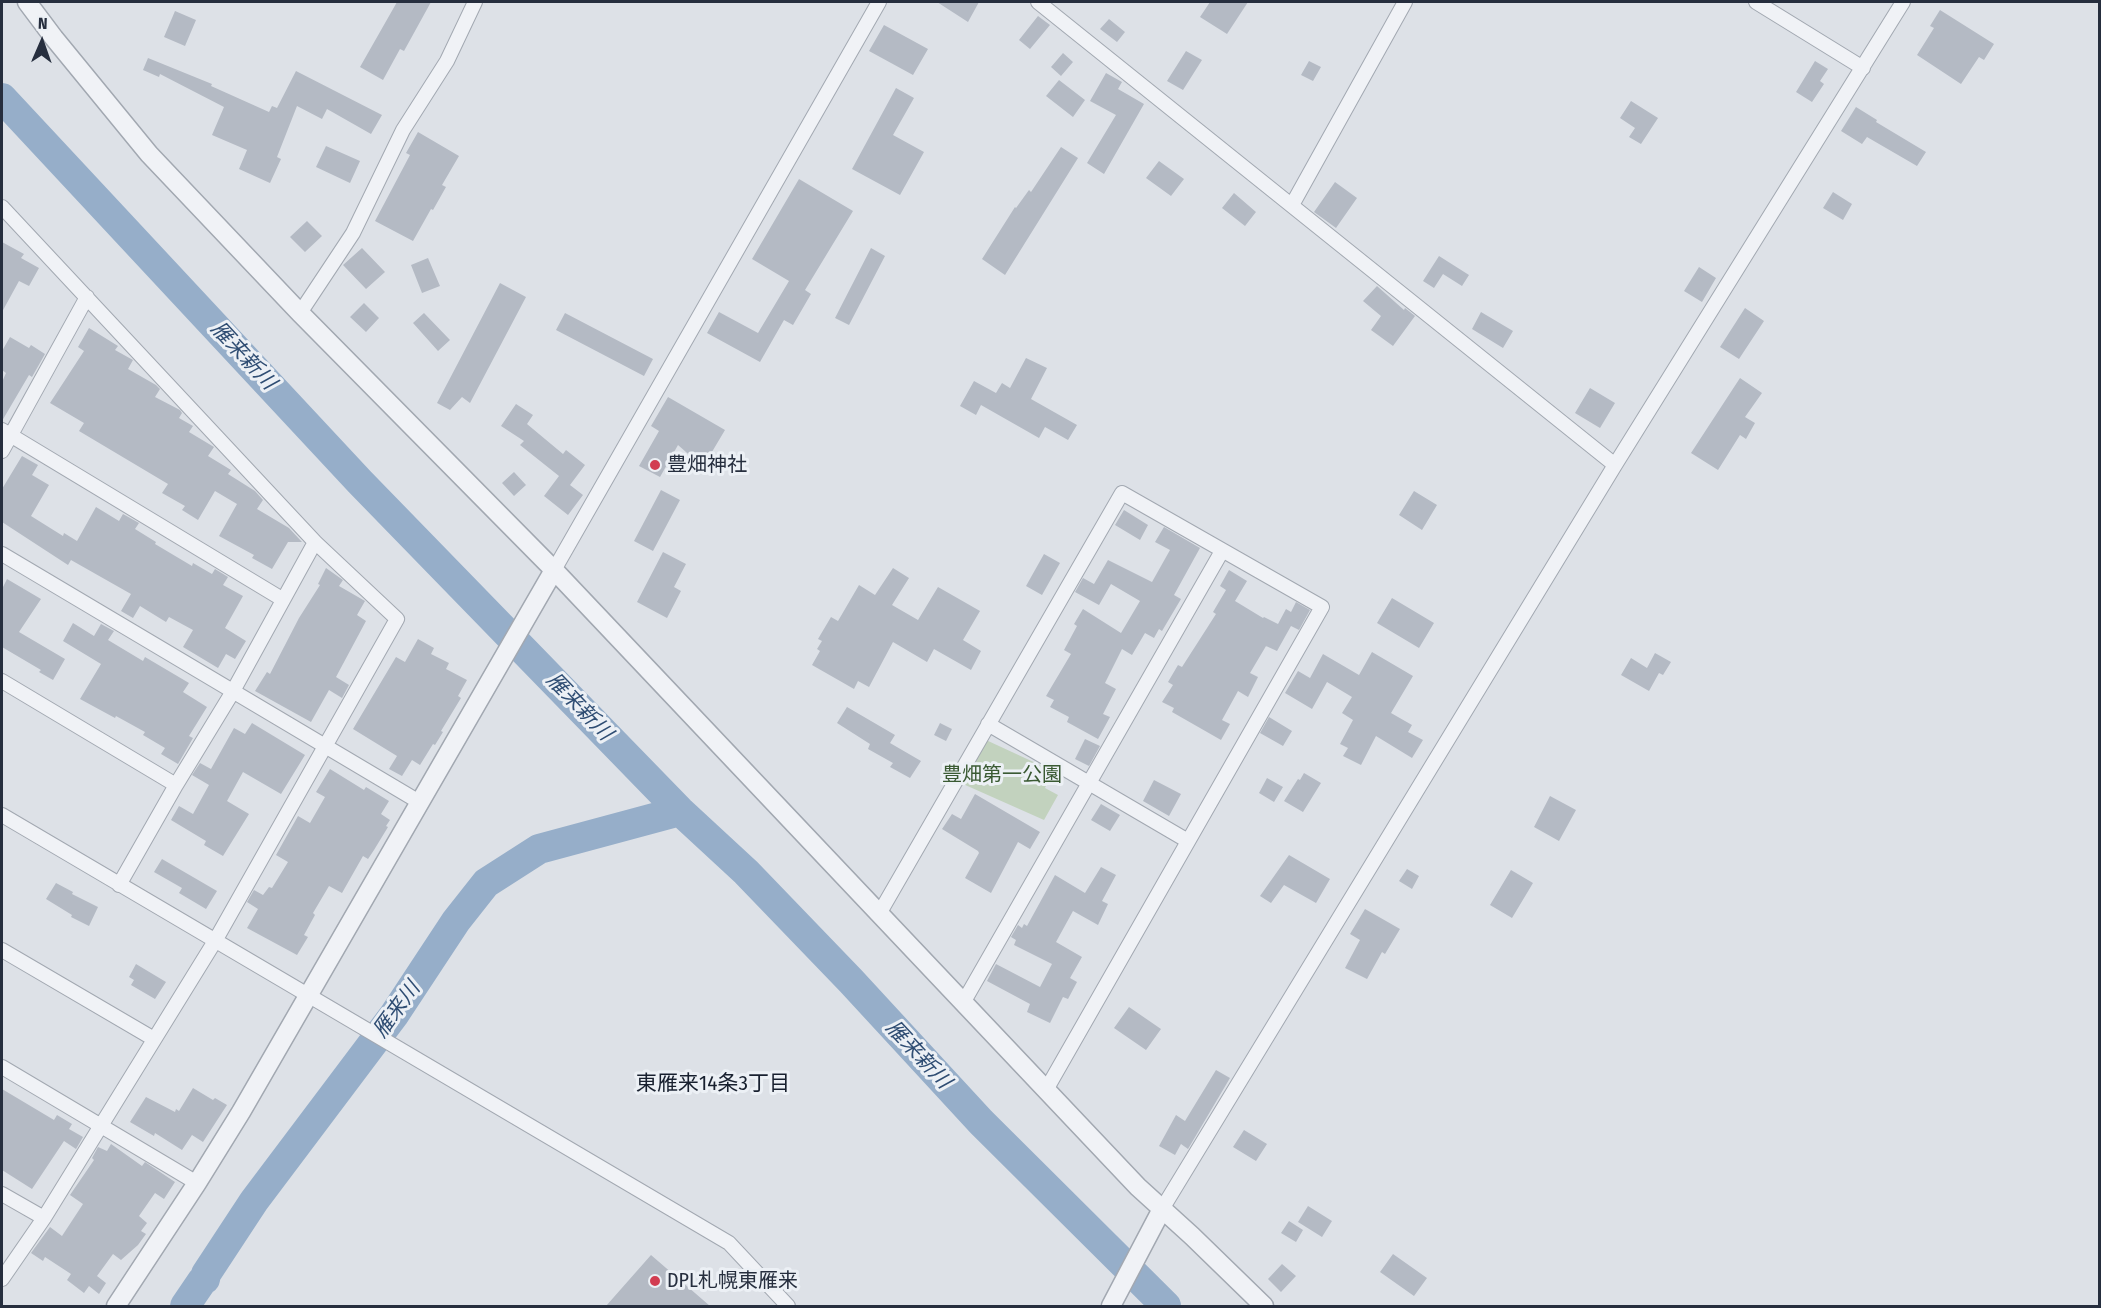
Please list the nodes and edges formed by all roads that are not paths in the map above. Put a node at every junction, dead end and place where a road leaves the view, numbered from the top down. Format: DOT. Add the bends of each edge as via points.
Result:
graph roads {
  1 [pos="27,2"];
  2 [pos="475,2"];
  3 [pos="879,2"];
  4 [pos="1038,2"];
  5 [pos="1406,2"];
  6 [pos="1756,2"];
  7 [pos="1904,2"];
  8 [pos="1863,68"];
  9 [pos="1292,206"];
  10 [pos="2,208"];
  11 [pos="87,297"];
  12 [pos="300,313"];
  13 [pos="6,433"];
  14 [pos="2,451"];
  15 [pos="1615,465"];
  16 [pos="315,542"];
  17 [pos="1222,551"];
  18 [pos="2,554"];
  19 [pos="554,570"];
  20 [pos="282,599"];
  21 [pos="2,681"];
  22 [pos="232,693"];
  23 [pos="988,724"];
  24 [pos="324,747"];
  25 [pos="1090,783"];
  26 [pos="176,785"];
  27 [pos="421,803"];
  28 [pos="2,815"];
  29 [pos="1188,842"];
  30 [pos="119,885"];
  31 [pos="879,914"];
  32 [pos="215,941"];
  33 [pos="2,950"];
  34 [pos="308,997"];
  35 [pos="963,1003"];
  36 [pos="154,1039"];
  37 [pos="2,1067"];
  38 [pos="1046,1090"];
  39 [pos="101,1125"];
  40 [pos="198,1183"];
  41 [pos="2,1194"];
  42 [pos="1162,1209"];
  43 [pos="44,1218"];
  44 [pos="2,1279"];
  45 [pos="116,1306"];
  46 [pos="788,1306"];
  47 [pos="1111,1306"];
  48 [pos="1264,1306"];
  1 -- 12 [label="street" via="149,154"];
  2 -- 12 [label="street" via="447,61 403,130 353,233"];
  3 -- 19 [label="street"];
  4 -- 9 [label="street"];
  5 -- 9 [label="street"];
  6 -- 8 [label="street"];
  7 -- 8 [label="street"];
  8 -- 15 [label="street"];
  9 -- 15 [label="street"];
  10 -- 11 [label="street"];
  11 -- 13 [label="street"];
  11 -- 16 [label="street"];
  12 -- 19 [label="street"];
  13 -- 14 [label="street"];
  13 -- 20 [label="street"];
  15 -- 42 [label="street"];
  16 -- 20 [label="street"];
  16 -- 24 [label="street" via="397,619"];
  17 -- 23 [label="street" via="1122,494"];
  17 -- 25 [label="street"];
  17 -- 29 [label="street" via="1322,607"];
  18 -- 22 [label="street"];
  19 -- 27 [label="street"];
  19 -- 31 [label="street"];
  20 -- 22 [label="street"];
  21 -- 26 [label="street"];
  22 -- 24 [label="street"];
  22 -- 26 [label="street"];
  23 -- 25 [label="street"];
  23 -- 31 [label="street"];
  24 -- 27 [label="street"];
  24 -- 32 [label="street"];
  25 -- 29 [label="street"];
  25 -- 35 [label="street"];
  26 -- 30 [label="street"];
  27 -- 34 [label="street"];
  28 -- 30 [label="street"];
  29 -- 38 [label="street"];
  30 -- 32 [label="street"];
  31 -- 35 [label="street"];
  32 -- 34 [label="street"];
  32 -- 36 [label="street"];
  33 -- 36 [label="street"];
  34 -- 40 [label="street"];
  34 -- 46 [label="street" via="729,1243"];
  35 -- 38 [label="street"];
  36 -- 39 [label="street"];
  37 -- 39 [label="street"];
  38 -- 42 [label="street"];
  39 -- 40 [label="street"];
  39 -- 43 [label="street"];
  40 -- 45 [label="street"];
  41 -- 43 [label="street"];
  42 -- 47 [label="street"];
  42 -- 48 [label="street"];
  43 -- 44 [label="street"];
}
